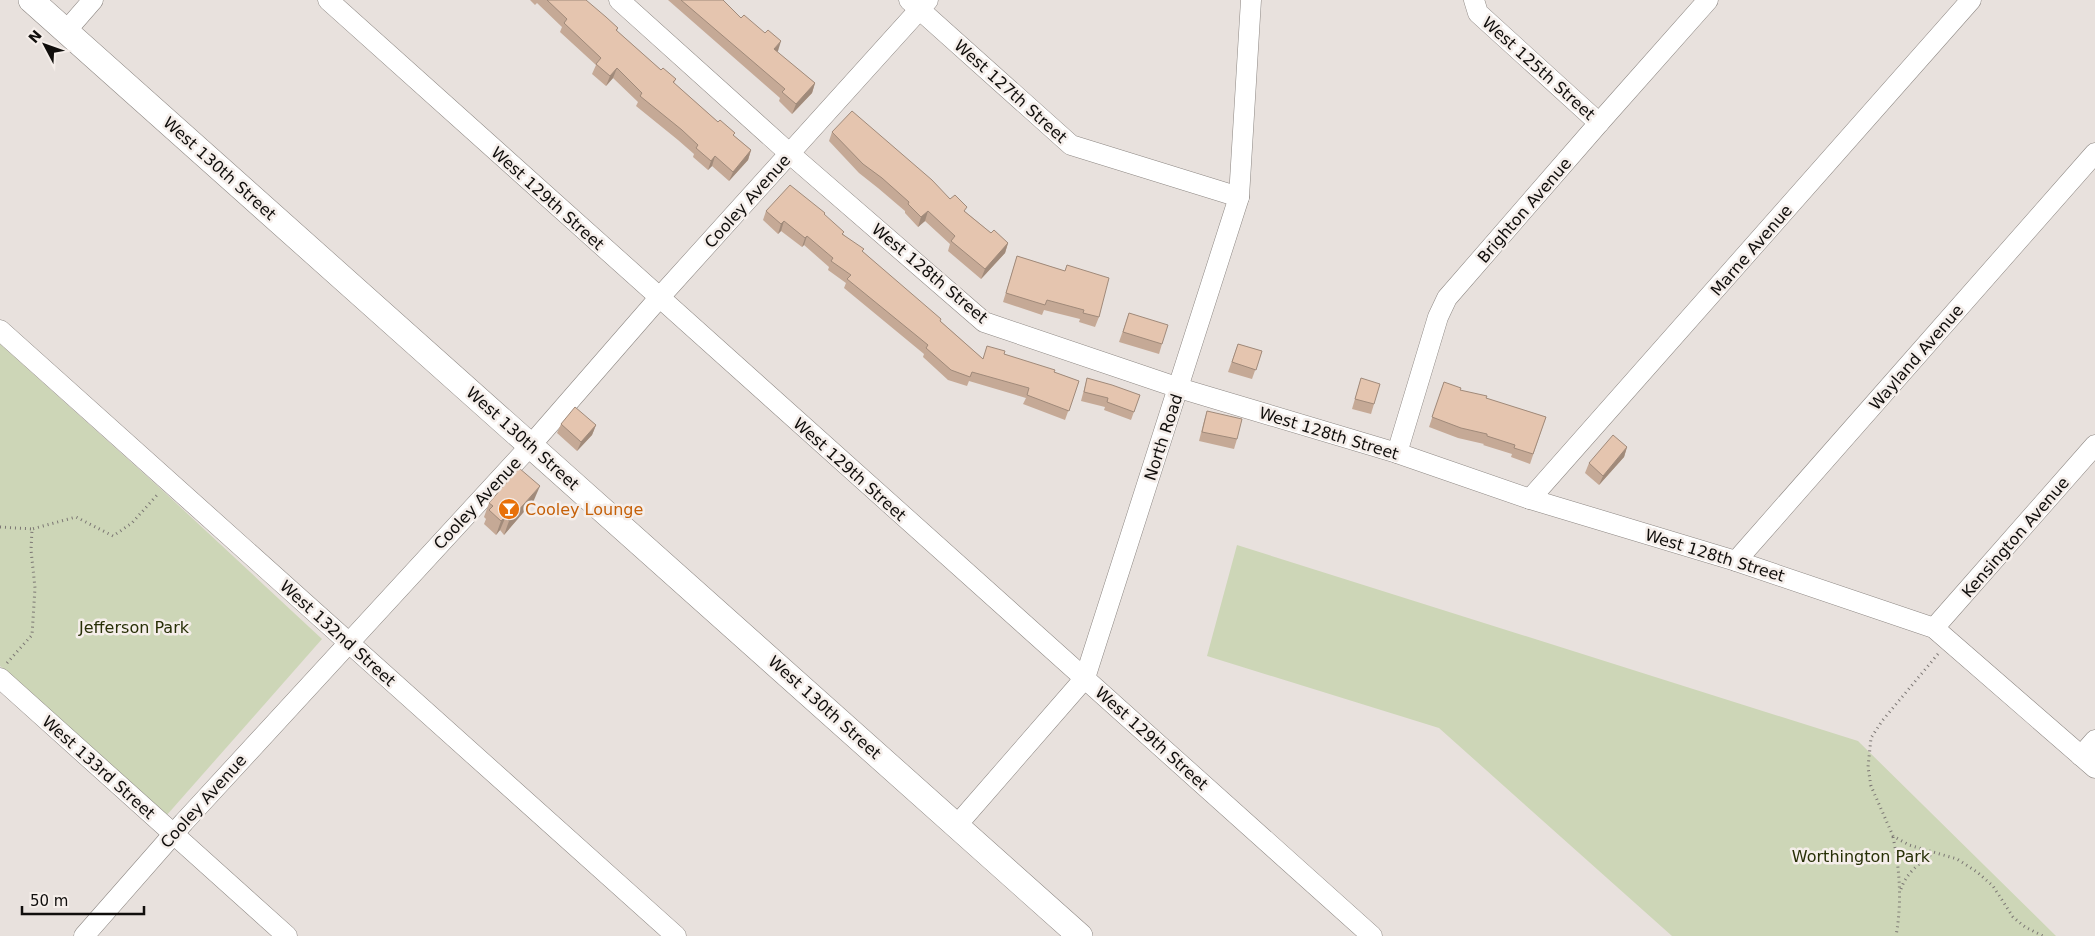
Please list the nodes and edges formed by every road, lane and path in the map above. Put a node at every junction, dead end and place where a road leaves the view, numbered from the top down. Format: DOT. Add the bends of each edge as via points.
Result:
graph roads {
  1 [pos="32,0"];
  2 [pos="93,0"];
  3 [pos="328,0"];
  4 [pos="619,0"];
  5 [pos="1251,0"];
  6 [pos="1708,0"];
  7 [pos="1971,0"];
  8 [pos="919,3"];
  9 [pos="1476,6"];
  10 [pos="66,31"];
  11 [pos="1599,123"];
  12 [pos="789,153"];
  13 [pos="2095,153"];
  14 [pos="1239,197"];
  15 [pos="659,298"];
  16 [pos="0,330"];
  17 [pos="1179,388"];
  18 [pos="531,445"];
  19 [pos="2095,445"];
  20 [pos="1397,453"];
  21 [pos="157,495"];
  22 [pos="1530,499"];
  23 [pos="0,527"];
  24 [pos="32,529"];
  25 [pos="1736,561"];
  26 [pos="1934,628"];
  27 [pos="348,642"];
  28 [pos="1939,653"];
  29 [pos="3,670"];
  30 [pos="1085,678"];
  31 [pos="2095,740"];
  32 [pos="2088,762"];
  33 [pos="957,825"];
  34 [pos="173,834"];
  35 [pos="1893,836"];
  36 [pos="1934,853"];
  37 [pos="1900,891"];
  38 [pos="84,936"];
  39 [pos="287,936"];
  40 [pos="676,936"];
  41 [pos="1080,936"];
  42 [pos="1372,936"];
  43 [pos="1896,936"];
  44 [pos="2043,936"];
  1 -- 10 [label="main road, West 130th Street"];
  2 -- 10 [label="street"];
  3 -- 15 [label="street, West 129th Street"];
  4 -- 12 [label="street, West 128th Street"];
  5 -- 14 [label="street, North Road"];
  6 -- 11 [label="street, Brighton Avenue"];
  7 -- 22 [label="street, Marne Avenue"];
  8 -- 12 [label="street, Cooley Avenue"];
  8 -- 14 [label="street, West 127th Street" via="1071,145"];
  9 -- 11 [label="street, West 125th Street"];
  10 -- 18 [label="main road, West 130th Street"];
  11 -- 20 [label="street, Brighton Avenue" via="1448,298 1438,317"];
  12 -- 15 [label="street, Cooley Avenue"];
  12 -- 17 [label="street, West 128th Street" via="984,322"];
  13 -- 25 [label="street, Wayland Avenue"];
  14 -- 17 [label="street, North Road"];
  15 -- 18 [label="street, Cooley Avenue"];
  15 -- 30 [label="street, West 129th Street"];
  16 -- 27 [label="street, West 132nd Street"];
  17 -- 20 [label="street, West 128th Street"];
  17 -- 30 [label="street, North Road"];
  18 -- 27 [label="street, Cooley Avenue"];
  18 -- 33 [label="main road, West 130th Street"];
  19 -- 26 [label="street, Kensington Avenue"];
  20 -- 22 [label="street, West 128th Street"];
  21 -- 24 [label="path" via="132,523 113,536 76,517"];
  22 -- 25 [label="street, West 128th Street"];
  23 -- 24 [label="path"];
  24 -- 29 [label="path" via="35,588 32,635"];
  25 -- 26 [label="street, West 128th Street"];
  26 -- 32 [label="street, West 128th Street"];
  27 -- 34 [label="street, Cooley Avenue"];
  27 -- 40 [label="street, West 132nd Street"];
  28 -- 35 [label="path" via="1871,738 1868,767 1871,786"];
  29 -- 34 [label="street, West 133rd Street"];
  30 -- 33 [label="street, North Road"];
  30 -- 42 [label="street, West 129th Street"];
  31 -- 32 [label="street"];
  33 -- 41 [label="main road, West 130th Street"];
  34 -- 38 [label="street, Cooley Avenue"];
  34 -- 39 [label="street, West 133rd Street"];
  35 -- 36 [label="path"];
  35 -- 37 [label="path"];
  36 -- 37 [label="path" via="1915,867"];
  36 -- 44 [label="path" via="1957,859 1977,872 1993,886 2013,917"];
  37 -- 43 [label="path"];
}
